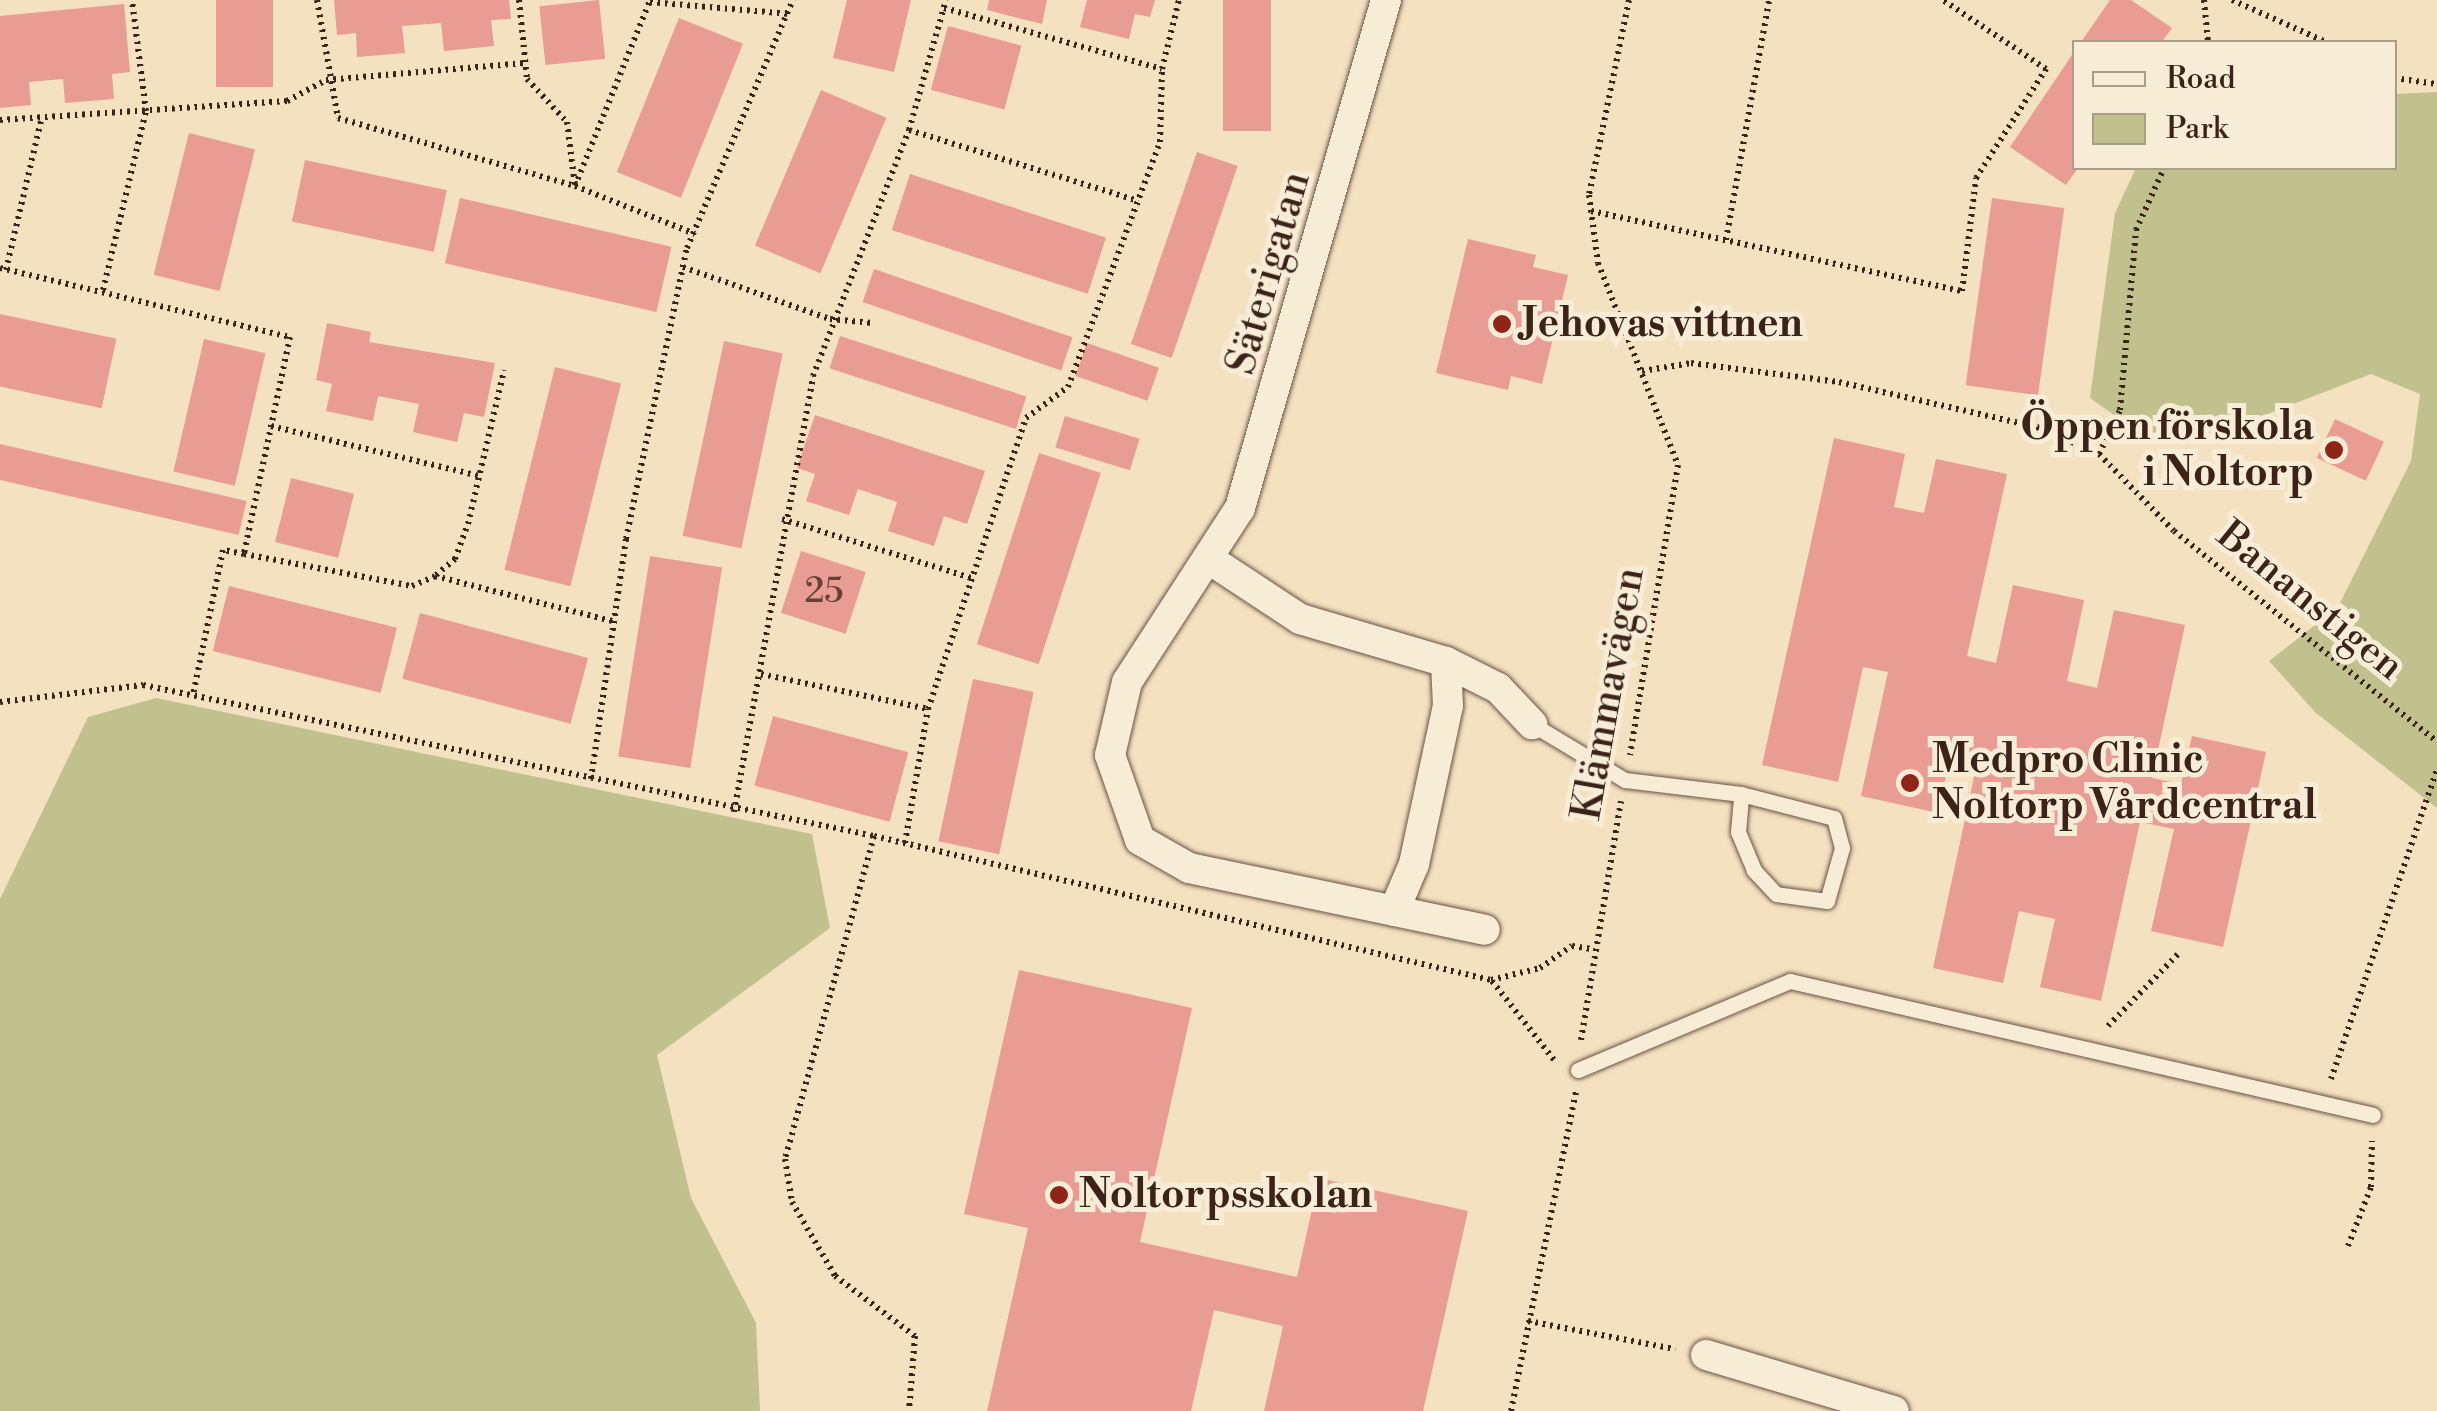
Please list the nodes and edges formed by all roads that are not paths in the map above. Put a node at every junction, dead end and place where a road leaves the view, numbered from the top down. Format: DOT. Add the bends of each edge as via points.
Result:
graph roads {
  1 [pos="1386,0"];
  2 [pos="1212,561"];
  3 [pos="1446,662"];
  4 [pos="1532,724"];
  5 [pos="1741,794"];
  6 [pos="1394,911"];
  7 [pos="1484,930"];
  8 [pos="1578,1070"];
  9 [pos="2373,1114"];
  10 [pos="1706,1355"];
  11 [pos="1894,1411"];
  1 -- 2 [label="street, Säterigatan" via="1259,453"];
  2 -- 3 [label="street" via="1300,619"];
  2 -- 6 [label="street, Säterigatan" via="1127,682 1116,714 1116,793 1140,840 1189,868"];
  3 -- 4 [label="street" via="1498,688"];
  3 -- 6 [label="street" via="1448,706 1414,864"];
  4 -- 5 [label="lane" via="1626,780"];
  5 -- 5 [label="lane" via="1834,818 1842,848 1827,901 1776,894 1754,870 1738,832"];
  6 -- 7 [label="street, Säterigatan"];
  8 -- 9 [label="lane" via="1790,982"];
  10 -- 11 [label="street"];
}
